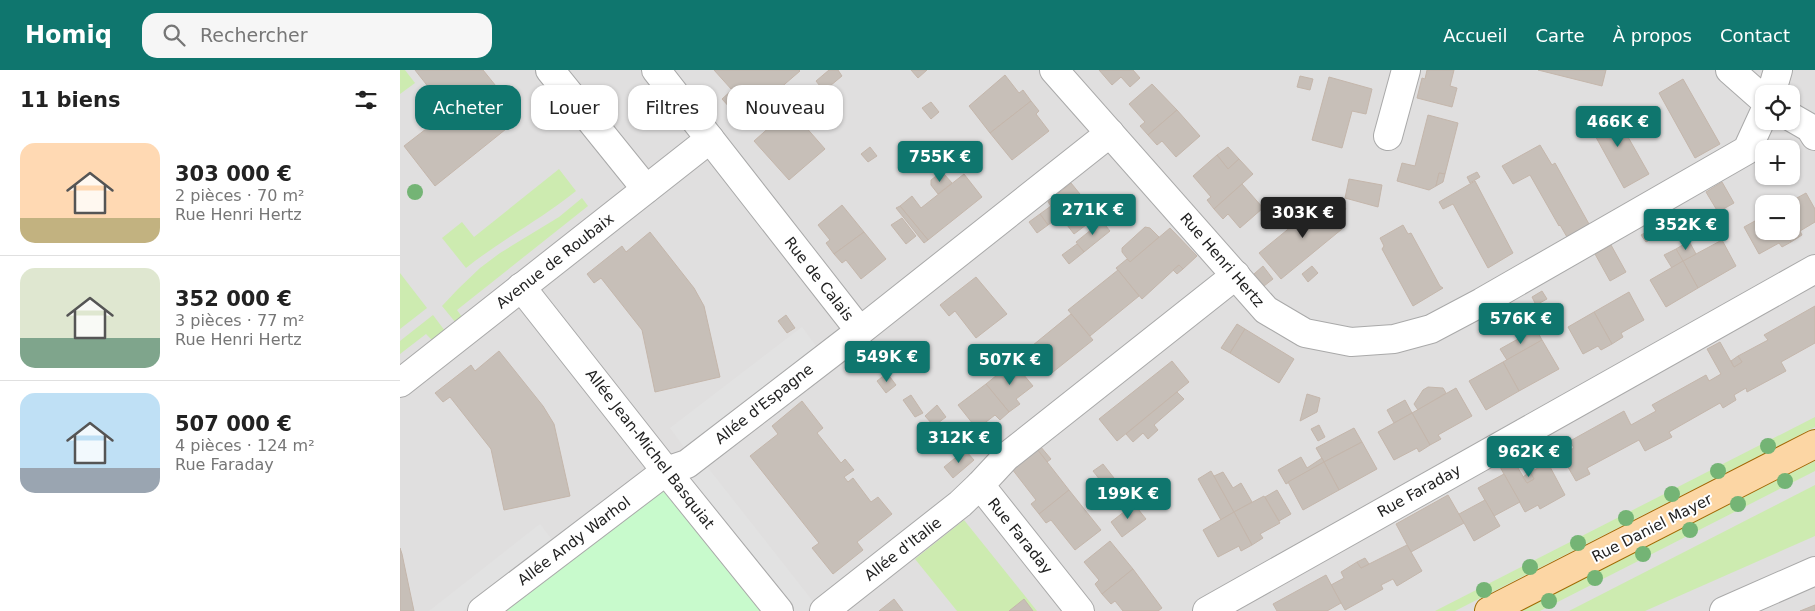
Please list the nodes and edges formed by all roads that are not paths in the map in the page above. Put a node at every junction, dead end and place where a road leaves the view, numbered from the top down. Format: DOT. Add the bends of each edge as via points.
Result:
graph roads {
  1 [pos="550,70"];
  2 [pos="656,70"];
  3 [pos="1054,70"];
  4 [pos="1406,70"];
  5 [pos="1730,70"];
  6 [pos="1778,70"];
  7 [pos="1774,85"];
  8 [pos="1755,92"];
  9 [pos="1800,122"];
  10 [pos="1756,130"];
  11 [pos="1110,132"];
  12 [pos="1388,136"];
  13 [pos="1815,136"];
  14 [pos="710,139"];
  15 [pos="646,189"];
  16 [pos="1815,269"];
  17 [pos="1236,275"];
  18 [pos="521,288"];
  19 [pos="860,331"];
  20 [pos="400,383"];
  21 [pos="1815,444"];
  22 [pos="666,471"];
  23 [pos="980,485"];
  24 [pos="1815,571"];
  25 [pos="482,611"];
  26 [pos="779,611"];
  27 [pos="824,611"];
  28 [pos="1080,611"];
  29 [pos="1207,611"];
  30 [pos="1489,611"];
  31 [pos="1724,611"];
  1 -- 15 [label="street"];
  2 -- 14 [label="street, Rue de Calais"];
  3 -- 11 [label="street, Rue Henri Hertz"];
  4 -- 12 [label="street"];
  5 -- 8 [label="street"];
  6 -- 7 [label="street"];
  9 -- 13 [label="street" via="1810,128"];
  10 -- 17 [label="street, Rue Henri Hertz" via="1747,150 1430,329 1394,338 1351,342 1305,333 1266,310"];
  11 -- 17 [label="street, Rue Henri Hertz"];
  11 -- 19 [label="street, Rue de Calais"];
  14 -- 15 [label="street, Avenue de Roubaix"];
  14 -- 19 [label="street, Rue de Calais"];
  15 -- 18 [label="street, Avenue de Roubaix"];
  16 -- 29 [label="street, Rue Faraday"];
  17 -- 23 [label="street, Rue Faraday" via="1006,457"];
  18 -- 20 [label="street, Avenue de Roubaix"];
  18 -- 22 [label="street, Allée Jean-Michel Basquiat"];
  19 -- 22 [label="street, Allée d'Espagne" via="687,464"];
  21 -- 30 [label="main road, Rue Daniel Mayer"];
  22 -- 25 [label="street, Allée Andy Warhol"];
  22 -- 26 [label="street, Allée Jean-Michel Basquiat"];
  23 -- 27 [label="street, Allée d'Italie"];
  23 -- 28 [label="street, Rue Faraday"];
  24 -- 31 [label="street"];
}
